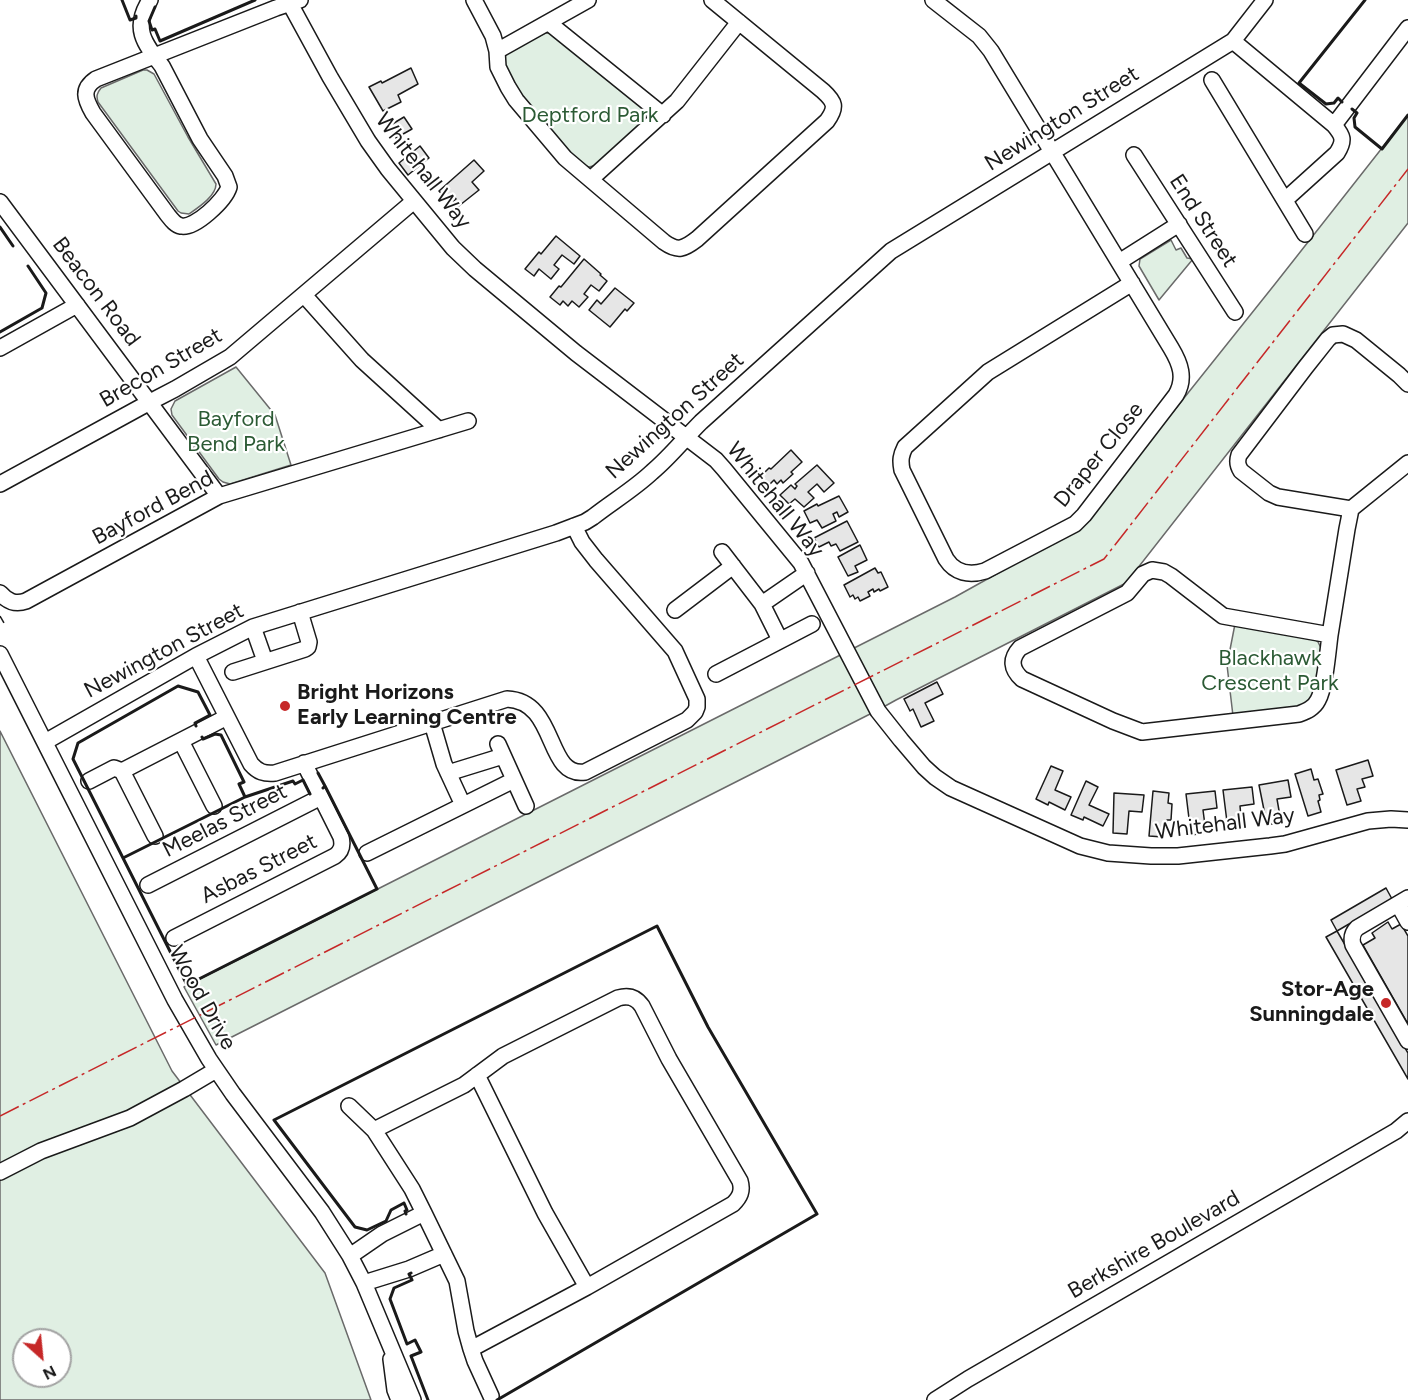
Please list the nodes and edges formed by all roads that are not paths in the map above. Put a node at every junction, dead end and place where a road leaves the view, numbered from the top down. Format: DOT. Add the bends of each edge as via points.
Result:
graph roads {
  1 [pos="150,0"];
  2 [pos="474,0"];
  3 [pos="588,0"];
  4 [pos="712,0"];
  5 [pos="933,0"];
  6 [pos="1265,0"];
  7 [pos="293,1"];
  8 [pos="739,22"];
  9 [pos="549,23"];
  10 [pos="1408,28"];
  11 [pos="1233,42"];
  12 [pos="497,51"];
  13 [pos="154,56"];
  14 [pos="1212,80"];
  15 [pos="663,115"];
  16 [pos="1334,125"];
  17 [pos="1053,152"];
  18 [pos="1134,155"];
  19 [pos="591,179"];
  20 [pos="1285,200"];
  21 [pos="414,201"];
  22 [pos="0,202"];
  23 [pos="1179,225"];
  24 [pos="1305,234"];
  25 [pos="1119,262"];
  26 [pos="1132,283"];
  27 [pos="304,295"];
  28 [pos="77,305"];
  29 [pos="1235,312"];
  30 [pos="0,348"];
  31 [pos="1408,384"];
  32 [pos="150,402"];
  33 [pos="468,421"];
  34 [pos="439,430"];
  35 [pos="686,437"];
  36 [pos="1408,463"];
  37 [pos="0,484"];
  38 [pos="219,496"];
  39 [pos="1351,509"];
  40 [pos="574,526"];
  41 [pos="722,552"];
  42 [pos="733,566"];
  43 [pos="807,573"];
  44 [pos="0,593"];
  45 [pos="762,604"];
  46 [pos="675,610"];
  47 [pos="300,612"];
  48 [pos="812,624"];
  49 [pos="253,627"];
  50 [pos="1330,635"];
  51 [pos="780,640"];
  52 [pos="0,654"];
  53 [pos="196,656"];
  54 [pos="265,661"];
  55 [pos="233,672"];
  56 [pos="716,674"];
  57 [pos="227,717"];
  58 [pos="432,723"];
  59 [pos="181,741"];
  60 [pos="45,742"];
  61 [pos="304,764"];
  62 [pos="122,771"];
  63 [pos="448,773"];
  64 [pos="514,780"];
  65 [pos="89,781"];
  66 [pos="321,798"];
  67 [pos="463,805"];
  68 [pos="214,806"];
  69 [pos="526,806"];
  70 [pos="1408,820"];
  71 [pos="155,836"];
  72 [pos="367,853"];
  73 [pos="148,885"];
  74 [pos="1403,901"];
  75 [pos="1408,922"];
  76 [pos="174,938"];
  77 [pos="1408,1041"];
  78 [pos="216,1070"];
  79 [pos="477,1075"];
  80 [pos="349,1106"];
  81 [pos="1408,1121"];
  82 [pos="374,1130"];
  83 [pos="1402,1130"];
  84 [pos="0,1172"];
  85 [pos="424,1213"];
  86 [pos="444,1254"];
  87 [pos="351,1256"];
  88 [pos="364,1284"];
  89 [pos="587,1287"];
  90 [pos="390,1347"];
  91 [pos="471,1349"];
  92 [pos="491,1396"];
  93 [pos="399,1400"];
  94 [pos="413,1400"];
  95 [pos="935,1400"];
  1 -- 13 [label="street" via="140,25"];
  2 -- 12 [label="street"];
  3 -- 9 [label="street"];
  4 -- 8 [label="street"];
  5 -- 17 [label="street, Draper Close" via="979,36 991,51"];
  6 -- 11 [label="street, Newington Street"];
  7 -- 13 [label="street"];
  7 -- 21 [label="street, Whitehall Way" via="330,78 368,141"];
  8 -- 15 [label="street"];
  8 -- 19 [label="street" via="830,98 834,108 827,121 683,248 676,249 664,242"];
  9 -- 12 [label="street"];
  9 -- 15 [label="street"];
  10 -- 16 [label="street"];
  11 -- 16 [label="street"];
  11 -- 17 [label="street, Newington Street"];
  12 -- 19 [label="street" via="498,67 516,100 565,158"];
  13 -- 13 [label="street" via="96,79 85,96 172,220 178,225 190,225 224,197 229,187"];
  14 -- 20 [label="street"];
  15 -- 19 [label="street"];
  16 -- 20 [label="street" via="1341,134 1341,146"];
  17 -- 25 [label="street, Draper Close"];
  17 -- 35 [label="street, Newington Street" via="891,251"];
  18 -- 23 [label="street, End Street"];
  20 -- 24 [label="street"];
  21 -- 27 [label="street, Brecon Street"];
  21 -- 35 [label="street, Whitehall Way" via="475,269"];
  22 -- 28 [label="street, Beacon Road"];
  23 -- 25 [label="street"];
  23 -- 29 [label="street, End Street"];
  25 -- 26 [label="street, Draper Close"];
  26 -- 26 [label="street, Draper Close" via="988,372 905,447 900,461 902,470 954,568 968,573 985,571 1075,524 1176,394 1182,381 1177,359"];
  27 -- 32 [label="street, Brecon Street" via="230,357"];
  27 -- 34 [label="street" via="362,360"];
  28 -- 30 [label="street"];
  28 -- 32 [label="street, Beacon Road"];
  31 -- 39 [label="street" via="1356,340 1333,334 1239,455 1241,471 1269,494"];
  32 -- 37 [label="street, Brecon Street"];
  32 -- 38 [label="street, Beacon Road"];
  33 -- 34 [label="street, Bayford Bend"];
  34 -- 38 [label="street, Bayford Bend"];
  35 -- 40 [label="street, Newington Street" via="651,474 593,517"];
  35 -- 43 [label="street, Whitehall Way" via="716,460"];
  36 -- 39 [label="street"];
  38 -- 44 [label="street, Bayford Bend" via="26,601 11,602"];
  39 -- 50 [label="street"];
  40 -- 47 [label="street, Newington Street"];
  40 -- 58 [label="street" via="596,560 675,651 697,699 695,712 687,720 579,773 565,766 539,716 524,702 507,699"];
  41 -- 42 [label="street"];
  42 -- 45 [label="street"];
  42 -- 46 [label="street"];
  43 -- 45 [label="street"];
  43 -- 70 [label="street, Whitehall Way" via="873,704 924,767 951,788 1080,846 1108,853 1178,856 1285,844 1368,821"];
  45 -- 51 [label="street"];
  47 -- 49 [label="street, Newington Street"];
  47 -- 54 [label="street" via="308,647"];
  48 -- 51 [label="street"];
  49 -- 53 [label="street, Newington Street"];
  49 -- 54 [label="street"];
  50 -- 50 [label="street" via="1321,693 1307,711 1149,732 1126,726 1022,679 1012,665 1020,648 1127,593 1143,574 1152,570 1171,576 1222,616"];
  51 -- 56 [label="street"];
  52 -- 60 [label="street, Wood Drive"];
  53 -- 57 [label="street"];
  53 -- 60 [label="street, Newington Street"];
  54 -- 55 [label="street"];
  57 -- 59 [label="street"];
  57 -- 61 [label="street" via="251,764 259,771 275,773"];
  58 -- 61 [label="street"];
  58 -- 63 [label="street"];
  59 -- 62 [label="street"];
  59 -- 68 [label="street"];
  60 -- 78 [label="street, Wood Drive" via="175,1000"];
  61 -- 66 [label="street, Asbas Street"];
  62 -- 65 [label="street" via="114,768"];
  62 -- 71 [label="street"];
  63 -- 64 [label="street" via="501,750"];
  63 -- 67 [label="street"];
  64 -- 67 [label="street"];
  64 -- 69 [label="street"];
  66 -- 73 [label="street, Meelas Street"];
  66 -- 76 [label="street, Asbas Street" via="341,837 338,854"];
  67 -- 72 [label="street"];
  74 -- 75 [label="street"];
  74 -- 77 [label="street" via="1357,928 1352,940"];
  78 -- 84 [label="street" via="130,1118 41,1151"];
  78 -- 87 [label="street, Wood Drive"];
  79 -- 82 [label="street"];
  79 -- 89 [label="street" via="545,1213"];
  79 -- 89 [label="street" via="503,1056 618,998 635,999 740,1181 740,1196 733,1204"];
  80 -- 82 [label="street"];
  81 -- 83 [label="street, Berkshire Boulevard"];
  82 -- 85 [label="street"];
  83 -- 95 [label="street, Berkshire Boulevard"];
  85 -- 86 [label="street"];
  85 -- 87 [label="street" via="382,1234"];
  86 -- 88 [label="street"];
  86 -- 91 [label="street" via="457,1281"];
  87 -- 88 [label="street, Wood Drive"];
  88 -- 90 [label="street, Wood Drive"];
  89 -- 91 [label="street"];
  90 -- 93 [label="street, Wood Drive"];
  90 -- 94 [label="street, Wood Drive"];
  91 -- 92 [label="street"];
}
